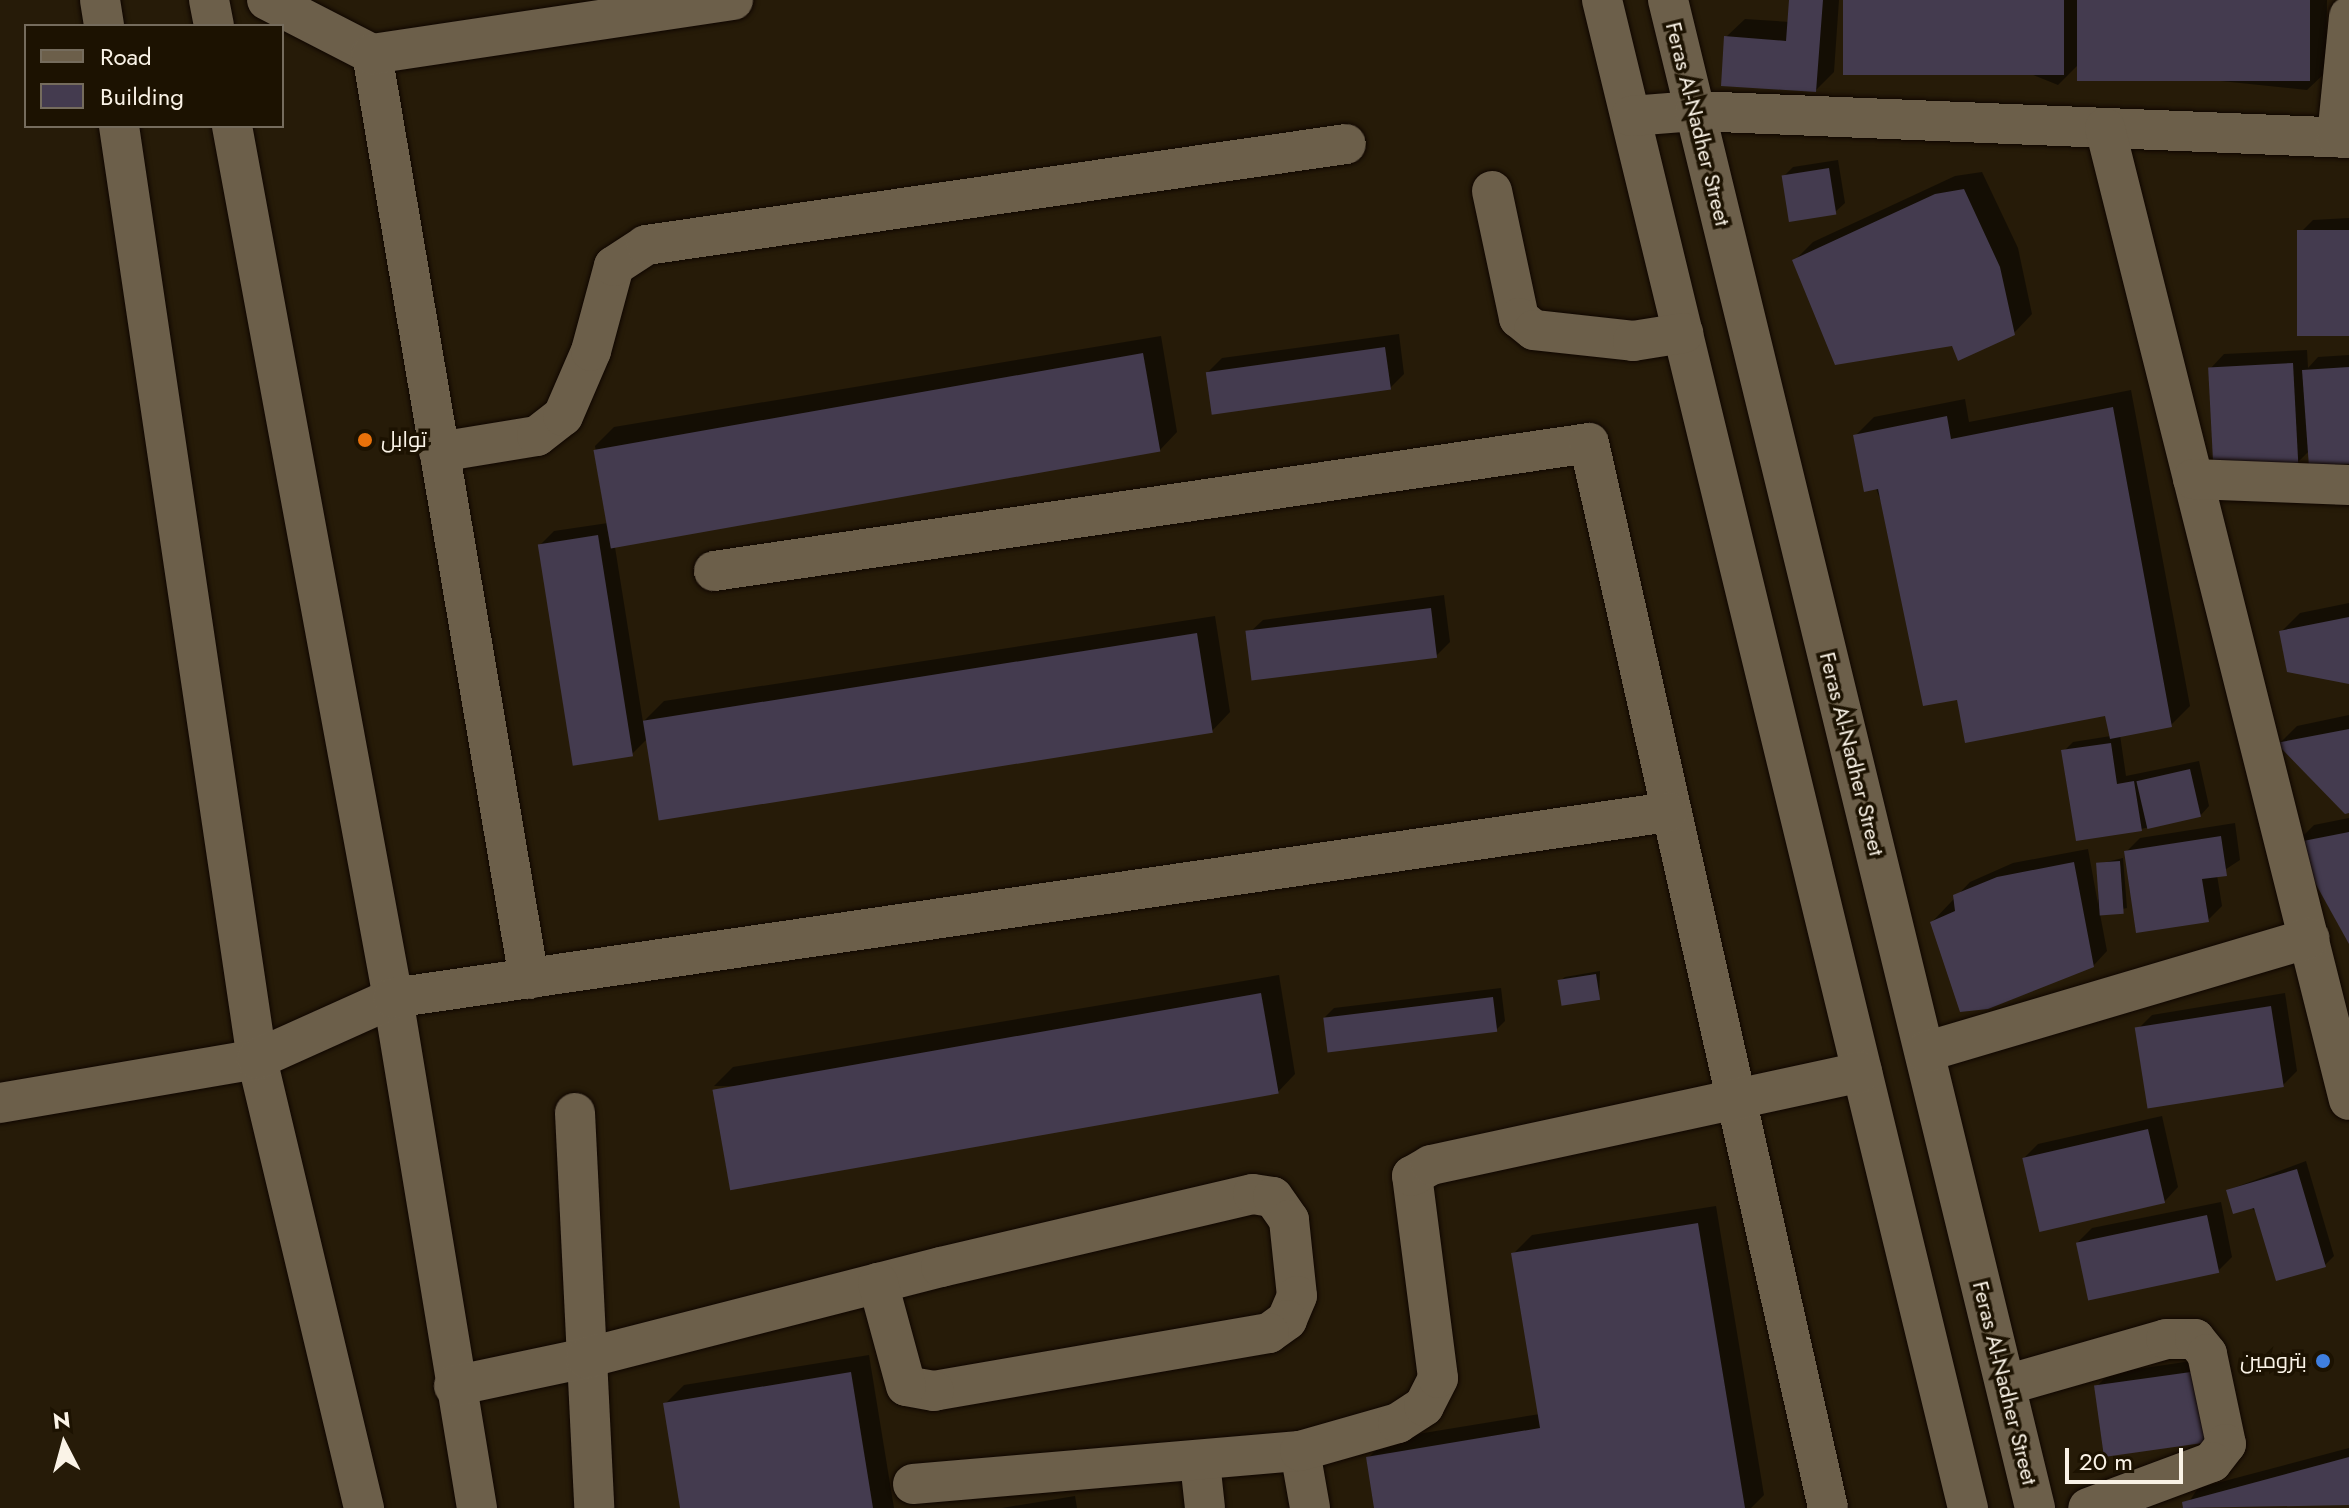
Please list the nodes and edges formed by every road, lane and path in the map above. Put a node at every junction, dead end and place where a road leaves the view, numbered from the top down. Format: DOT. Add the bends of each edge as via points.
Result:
graph roads {
  1 [pos="100,0"];
  2 [pos="209,0"];
  3 [pos="267,0"];
  4 [pos="733,0"];
  5 [pos="1602,0"];
  6 [pos="1668,0"];
  7 [pos="2349,17"];
  8 [pos="104,24"];
  9 [pos="214,24"];
  10 [pos="372,54"];
  11 [pos="1695,111"];
  12 [pos="1631,116"];
  13 [pos="119,128"];
  14 [pos="232,128"];
  15 [pos="2105,128"];
  16 [pos="2343,138"];
  17 [pos="1346,144"];
  18 [pos="1492,191"];
  19 [pos="1683,333"];
  20 [pos="439,452"];
  21 [pos="2193,479"];
  22 [pos="2349,485"];
  23 [pos="714,571"];
  24 [pos="1668,812"];
  25 [pos="2309,938"];
  26 [pos="529,979"];
  27 [pos="393,998"];
  28 [pos="1925,1052"];
  29 [pos="257,1059"];
  30 [pos="1862,1072"];
  31 [pos="2349,1100"];
  32 [pos="1734,1101"];
  33 [pos="0,1103"];
  34 [pos="575,1113"];
  35 [pos="878,1283"];
  36 [pos="586,1358"];
  37 [pos="2006,1385"];
  38 [pos="454,1386"];
  39 [pos="1300,1451"];
  40 [pos="1200,1462"];
  41 [pos="913,1484"];
  42 [pos="364,1508"];
  43 [pos="477,1508"];
  44 [pos="594,1508"];
  45 [pos="1205,1508"];
  46 [pos="1310,1508"];
  47 [pos="1828,1508"];
  48 [pos="1968,1508"];
  49 [pos="2035,1508"];
  50 [pos="2088,1508"];
  1 -- 8 [label="street"];
  2 -- 9 [label="street"];
  3 -- 10 [label="street"];
  4 -- 10 [label="street"];
  5 -- 12 [label="street"];
  6 -- 11 [label="street, Feras Al-Nadher Street"];
  7 -- 16 [label="street"];
  10 -- 20 [label="street"];
  11 -- 12 [label="street"];
  11 -- 15 [label="street"];
  11 -- 28 [label="street, Feras Al-Nadher Street"];
  12 -- 19 [label="street"];
  13 -- 29 [label="street"];
  14 -- 27 [label="street"];
  15 -- 16 [label="street"];
  15 -- 21 [label="street"];
  17 -- 20 [label="street" via="646,245 614,266 591,351 563,416 537,436"];
  18 -- 19 [label="street" via="1519,318 1534,330 1633,341"];
  19 -- 30 [label="street"];
  20 -- 26 [label="street"];
  21 -- 22 [label="street"];
  21 -- 25 [label="street"];
  23 -- 24 [label="street" via="1589,443"];
  24 -- 26 [label="street"];
  24 -- 32 [label="street"];
  25 -- 28 [label="street"];
  25 -- 31 [label="street"];
  26 -- 27 [label="street"];
  27 -- 29 [label="street"];
  27 -- 38 [label="street"];
  28 -- 37 [label="street, Feras Al-Nadher Street"];
  29 -- 33 [label="street"];
  29 -- 42 [label="street"];
  30 -- 32 [label="street"];
  30 -- 48 [label="street"];
  32 -- 39 [label="street" via="1431,1165 1412,1176 1438,1378 1424,1406 1398,1423"];
  32 -- 47 [label="street"];
  34 -- 36 [label="street"];
  35 -- 35 [label="street" via="1253,1194 1273,1197 1289,1220 1297,1296 1287,1320 1269,1333 934,1391 906,1386"];
  35 -- 36 [label="street"];
  36 -- 38 [label="street"];
  36 -- 44 [label="street"];
  37 -- 49 [label="street, Feras Al-Nadher Street"];
  37 -- 50 [label="street" via="2166,1339 2195,1339 2207,1354 2226,1444 2212,1462"];
  38 -- 43 [label="street"];
  39 -- 40 [label="street"];
  39 -- 46 [label="street"];
  40 -- 41 [label="street"];
  40 -- 45 [label="street"];
}
